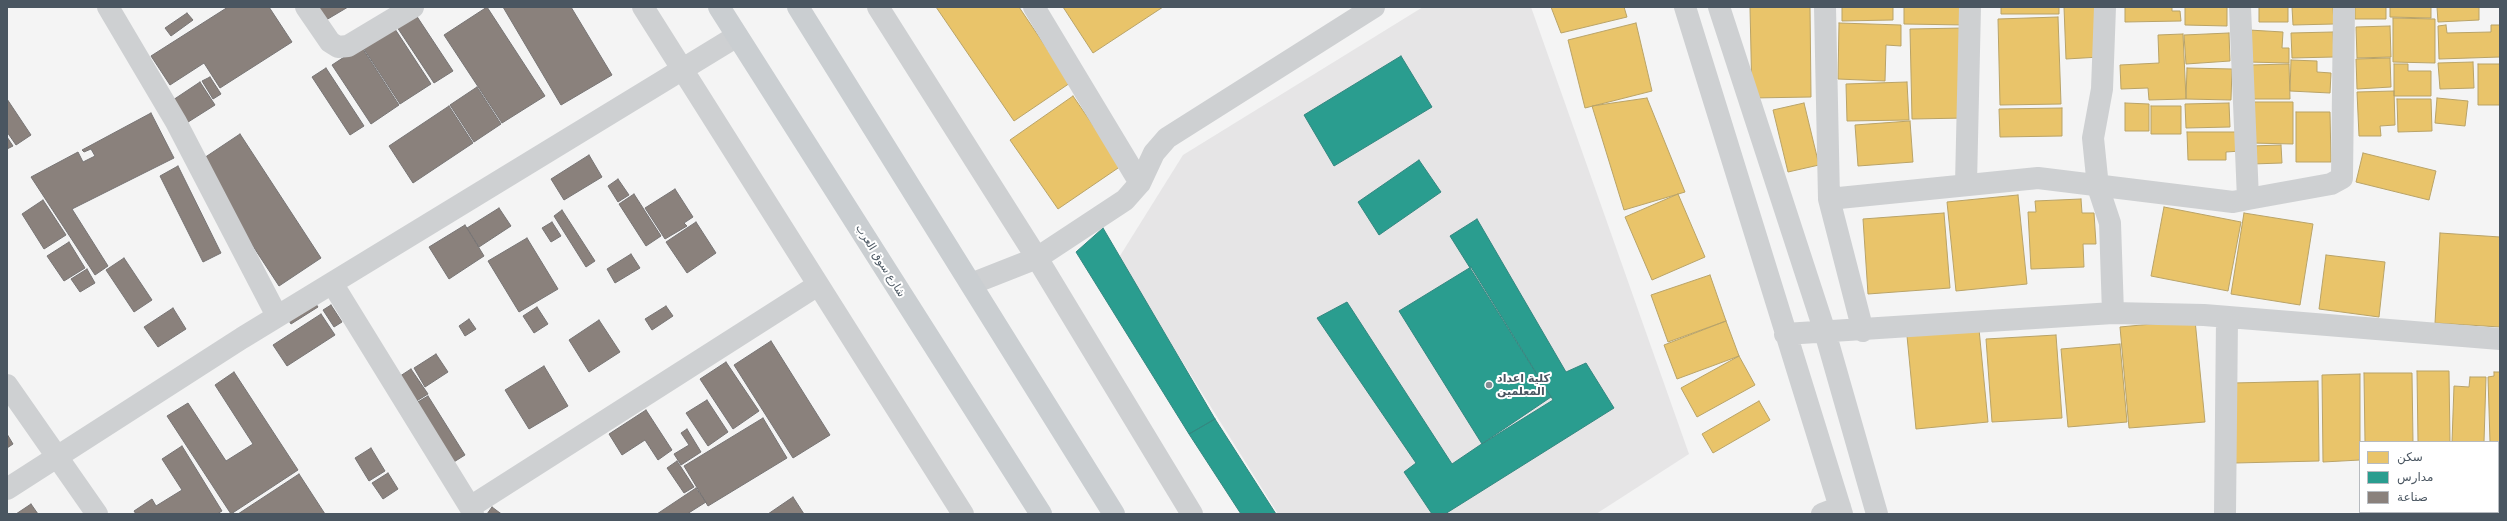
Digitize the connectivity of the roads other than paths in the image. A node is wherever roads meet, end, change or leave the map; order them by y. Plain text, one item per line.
1 (108, 7) edge
2 (306, 7) edge
3 (414, 7) edge
4 (644, 7) edge
5 (719, 7) edge
6 (798, 7) edge
7 (878, 7) edge
8 (1034, 7) edge
9 (1374, 7) edge
10 (1685, 7) edge
11 (1719, 7) edge
12 (1825, 7) edge
13 (1970, 7) edge
14 (2105, 7) edge
15 (2240, 7) edge
16 (2344, 7) edge
17 (737, 36) junction
18 (684, 70) junction
19 (1140, 183) junction
20 (1966, 184) junction
21 (2098, 187) junction
22 (1829, 199) junction
23 (2248, 199) junction
24 (1037, 258) junction
25 (332, 283) junction
26 (971, 284) junction
27 (818, 285) junction
28 (2113, 314) junction
29 (277, 316) junction
30 (2227, 319) junction
31 (1863, 331) junction
32 (1825, 332) junction
33 (1785, 334) junction
34 (2500, 339) edge
35 (7, 385) edge
36 (59, 457) junction
37 (7, 489) edge
38 (471, 511) edge
39 (1835, 512) edge
40 (97, 514) edge
41 (963, 514) edge
42 (1041, 514) edge
43 (1114, 514) edge
44 (1192, 514) edge
45 (1877, 514) edge
46 (2225, 514) edge

1 - 29 street
2 - 3 street
4 - 18 street
5 - 17 main road, شارع سوق العرب
6 - 26 main road
7 - 24 street
8 - 19 street
9 - 19 street
10 - 33 street
11 - 32 street
12 - 22 street
13 - 20 street
14 - 21 street
15 - 23 street
16 - 23 street
17 - 18 street
17 - 42 main road, شارع سوق العرب
18 - 25 street
18 - 27 street
19 - 24 street
20 - 21 street
20 - 22 street
21 - 23 street
21 - 28 street
22 - 31 street
24 - 26 street
24 - 44 street
25 - 29 street
25 - 38 street
26 - 43 main road
27 - 38 street
27 - 41 street
28 - 30 street
28 - 31 street
29 - 36 street
30 - 34 street
30 - 46 street
31 - 32 street
32 - 33 street
32 - 45 street
33 - 39 street
35 - 36 street
36 - 37 street
36 - 40 street

